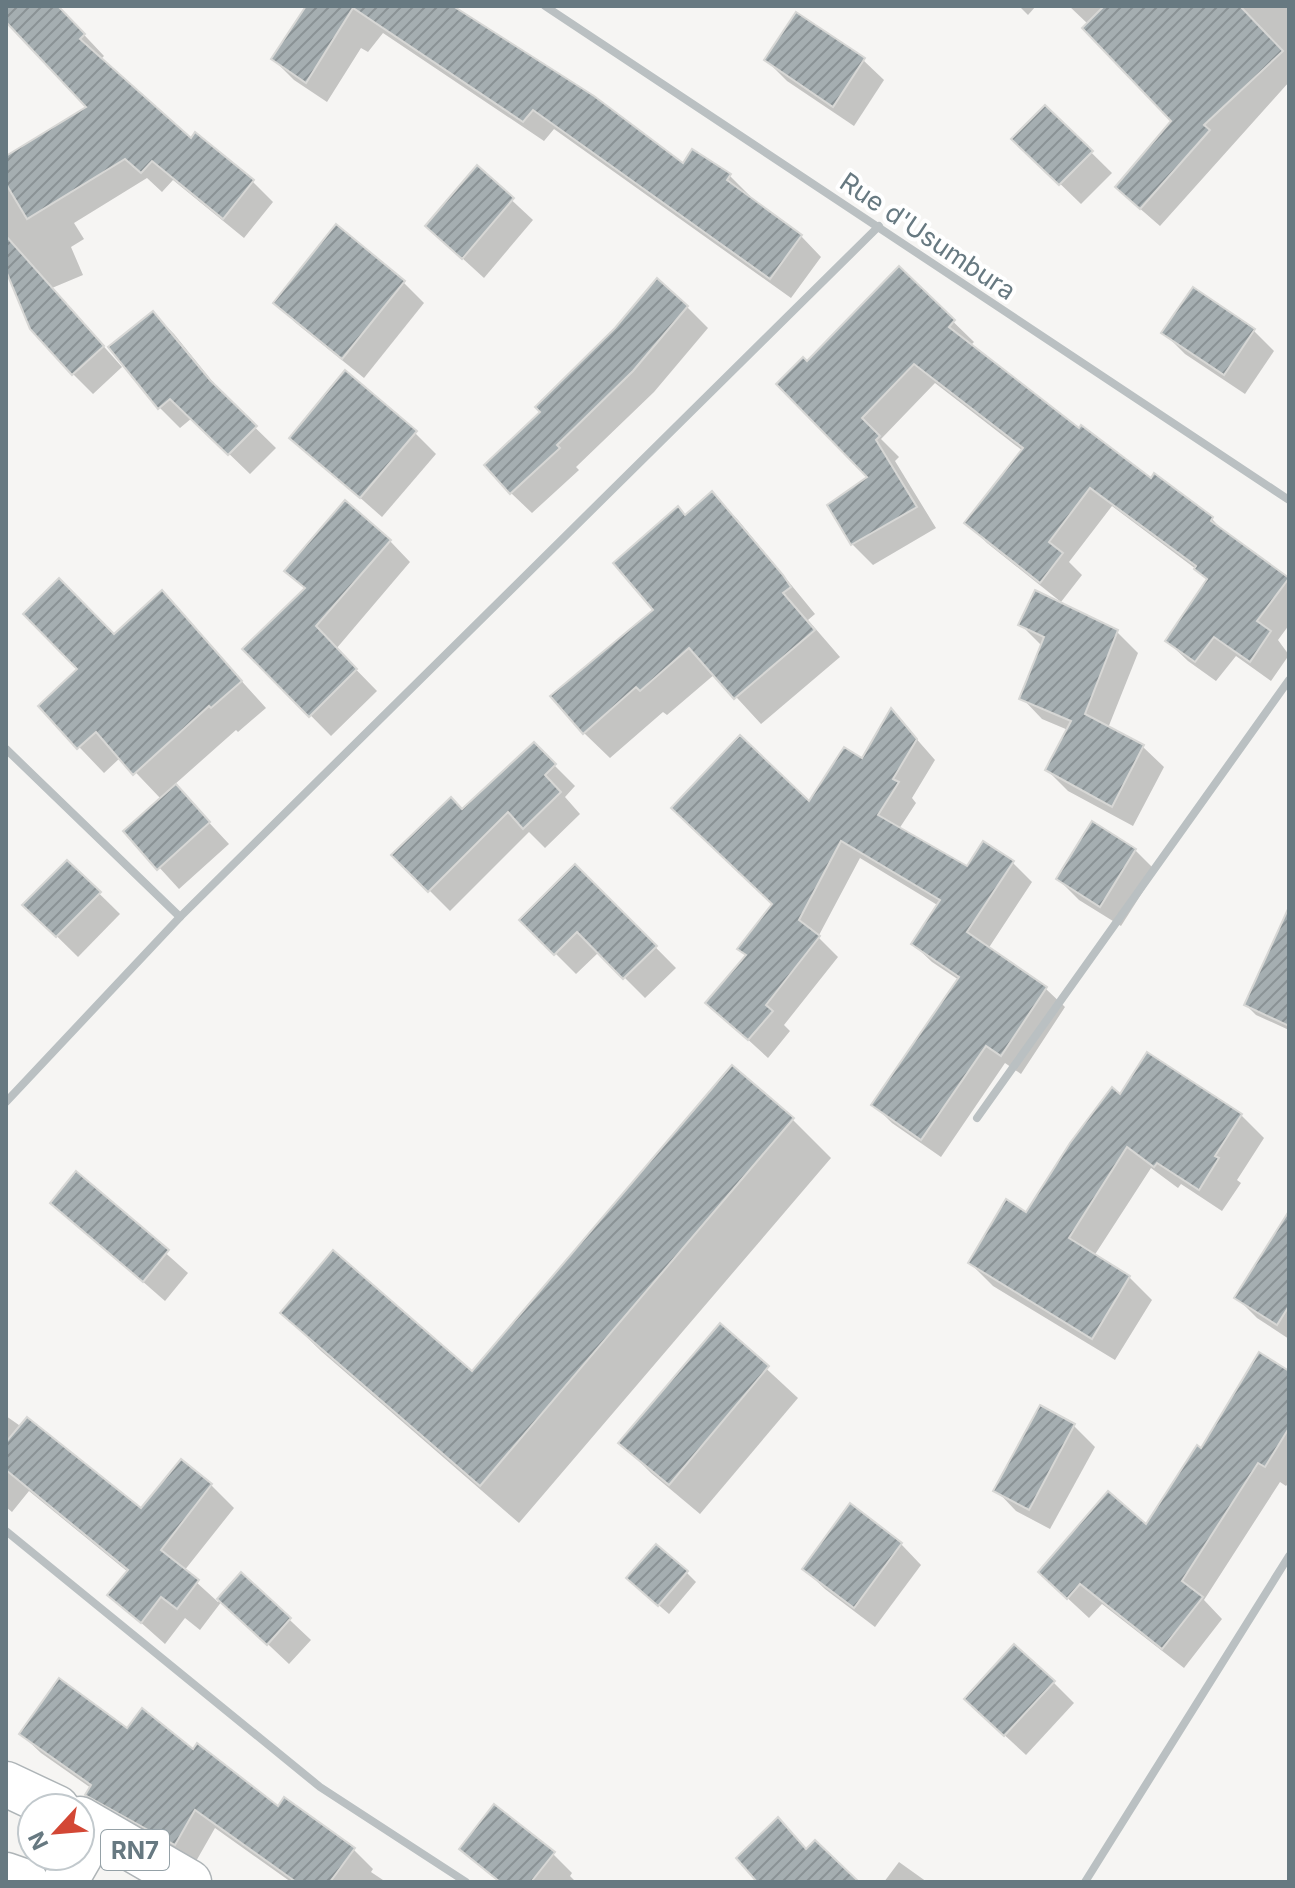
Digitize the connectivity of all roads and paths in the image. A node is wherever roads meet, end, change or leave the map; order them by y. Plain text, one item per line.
1 (545, 6) edge
2 (879, 226) junction
3 (1289, 500) edge
4 (1289, 680) edge
5 (6, 749) edge
6 (180, 917) junction
7 (6, 1102) edge
8 (977, 1118) dead end
9 (6, 1531) edge
10 (1289, 1556) edge
11 (96, 1844) edge
12 (6, 1875) edge
13 (26, 1882) edge
14 (189, 1882) edge
15 (466, 1882) edge
16 (1085, 1882) edge

1 - 2 street, Rue d'Usumbura
2 - 3 street, Rue d'Usumbura
2 - 6 street
4 - 8 street
5 - 6 street
6 - 7 street
9 - 15 street
10 - 16 street
11 - 14 main road, RN7
12 - 13 main road

